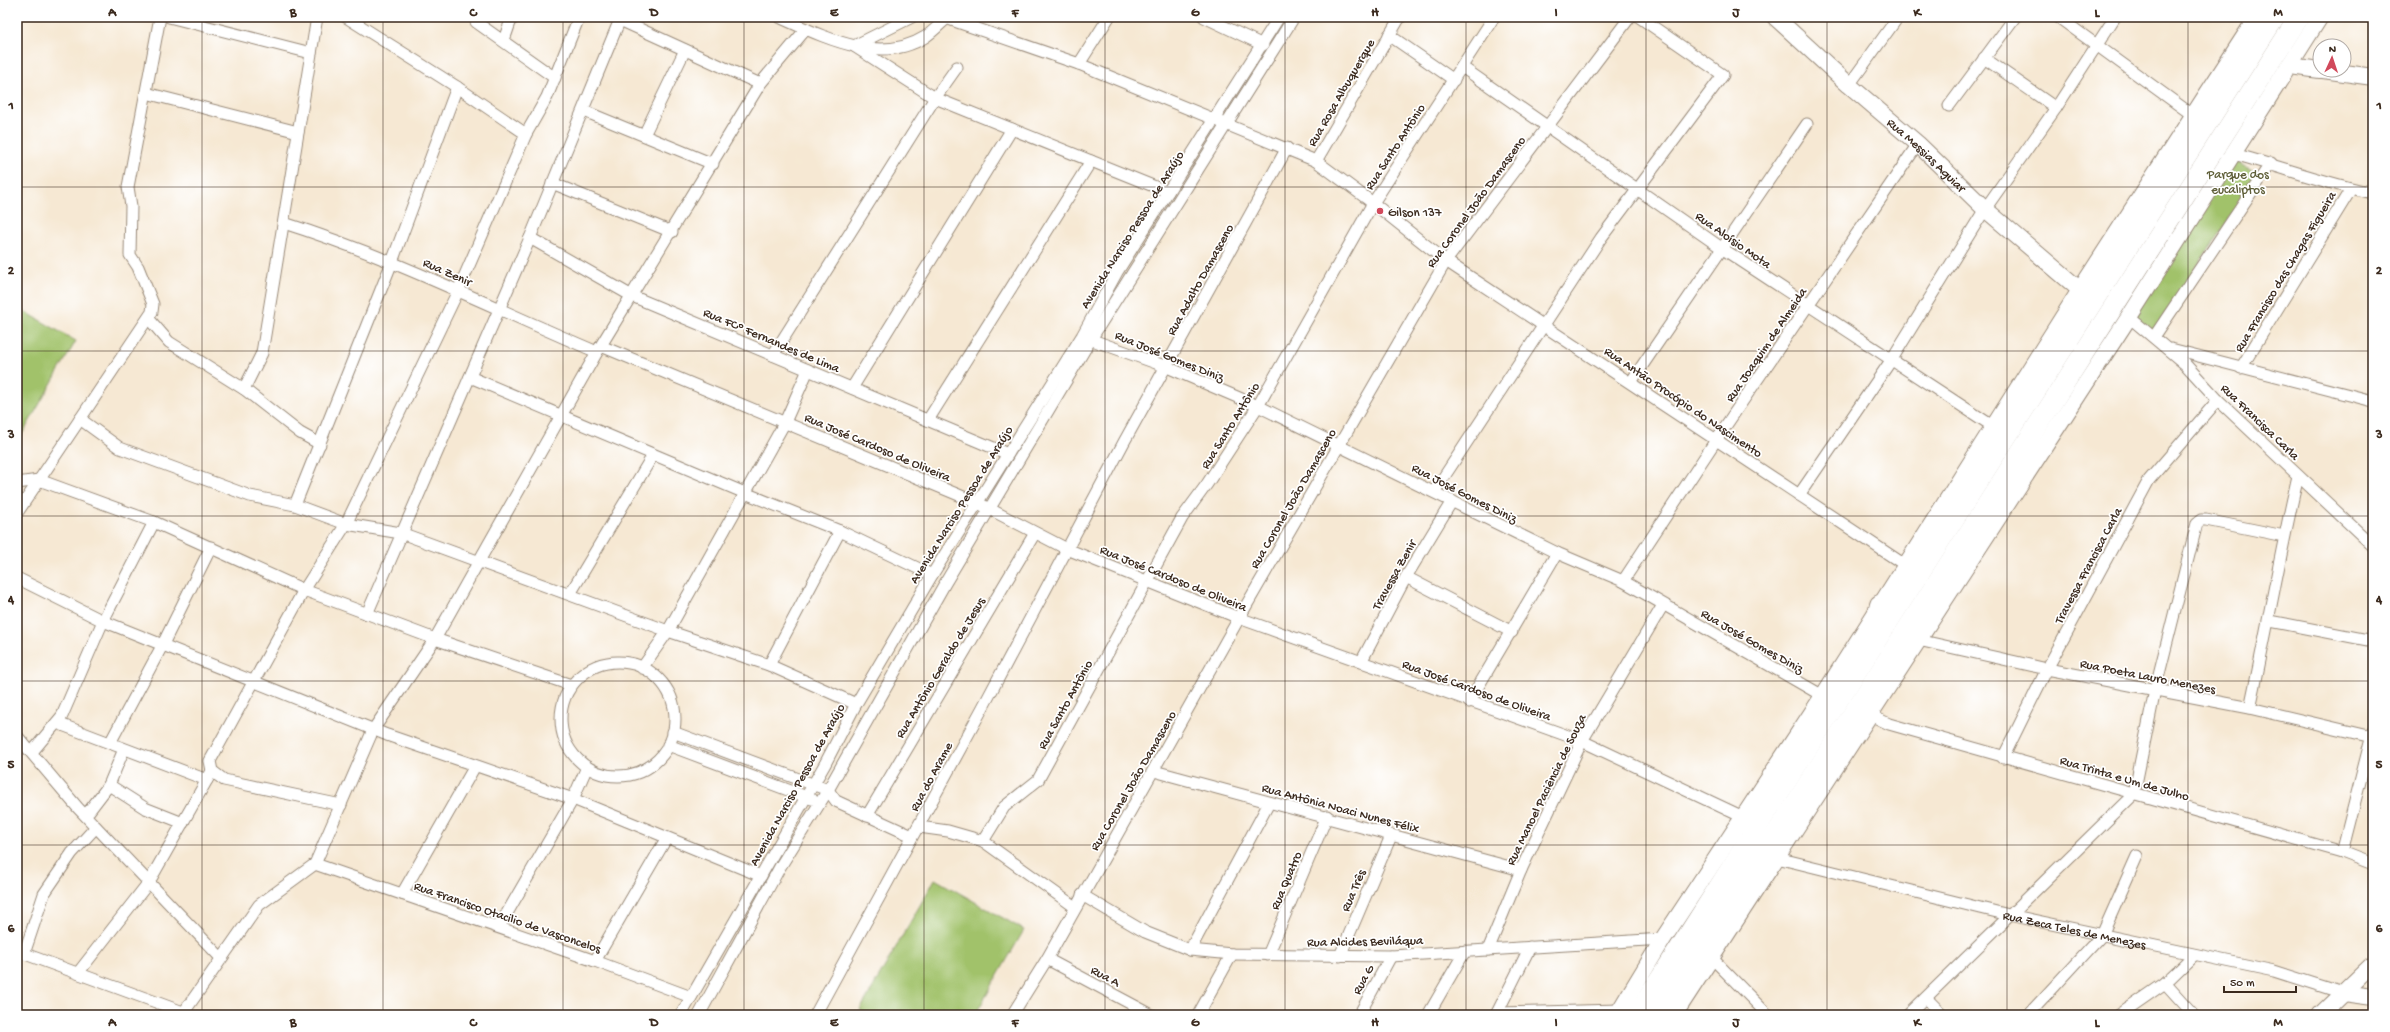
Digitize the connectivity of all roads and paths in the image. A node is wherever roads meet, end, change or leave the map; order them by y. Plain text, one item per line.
1 (160, 17) edge
2 (168, 17) edge
3 (317, 17) edge
4 (346, 17) edge
5 (512, 17) edge
6 (579, 17) edge
7 (779, 17) edge
8 (912, 17) edge
9 (1109, 17) edge
10 (1204, 17) edge
11 (1279, 17) edge
12 (1294, 17) edge
13 (1400, 17) edge
14 (1494, 17) edge
15 (1630, 17) edge
16 (1639, 17) edge
17 (1775, 17) edge
18 (1898, 17) edge
19 (2015, 17) edge
20 (2058, 17) edge
21 (2115, 17) edge
22 (2257, 17) edge
23 (2275, 17) edge
24 (2299, 17) edge
25 (2320, 17) edge
26 (946, 18) edge
27 (621, 19) edge
28 (476, 22) dead end
29 (806, 29) junction
30 (1389, 36) junction
31 (504, 40) junction
32 (1263, 45) junction
33 (2097, 45) junction
34 (854, 46) junction
35 (685, 50) junction
36 (311, 53) junction
37 (1984, 58) junction
38 (1079, 64) junction
39 (2290, 66) junction
40 (957, 67) dead end
41 (1462, 67) junction
42 (2312, 69) edge
43 (2352, 73) edge
44 (2373, 76) edge
45 (555, 78) junction
46 (1454, 80) junction
47 (760, 84) junction
48 (1849, 85) junction
49 (457, 87) junction
50 (146, 93) junction
51 (935, 98) junction
52 (1948, 106) dead end
53 (2056, 108) junction
54 (584, 111) junction
55 (2194, 116) junction
56 (1220, 122) junction
57 (1807, 124) dead end
58 (1546, 128) junction
59 (1012, 129) junction
60 (298, 132) junction
61 (526, 134) junction
62 (644, 135) junction
63 (1918, 144) junction
64 (1287, 148) junction
65 (2234, 154) junction
66 (1091, 161) junction
67 (1316, 161) junction
68 (2271, 163) junction
69 (713, 164) junction
70 (552, 183) junction
71 (1638, 189) junction
72 (2351, 189) junction
73 (1168, 192) junction
74 (2373, 193) edge
75 (1373, 203) junction
76 (1985, 209) junction
77 (284, 223) junction
78 (672, 232) junction
79 (530, 238) junction
80 (1723, 249) junction
81 (1446, 261) junction
82 (392, 262) junction
83 (2080, 290) junction
84 (458, 291) junction
85 (632, 296) junction
86 (1808, 306) junction
87 (498, 310) junction
88 (2129, 317) junction
89 (149, 319) junction
90 (1544, 326) junction
91 (2154, 337) junction
92 (1087, 338) junction
93 (599, 349) junction
94 (773, 355) junction
95 (1892, 358) junction
96 (2188, 360) junction
97 (1167, 367) junction
98 (2241, 368) junction
99 (808, 370) junction
100 (470, 377) junction
101 (1631, 382) junction
102 (852, 388) junction
103 (244, 389) junction
104 (2218, 400) junction
105 (2373, 401) edge
106 (1258, 406) junction
107 (561, 416) junction
108 (80, 419) junction
109 (928, 420) junction
110 (785, 422) junction
111 (1994, 427) junction
112 (1716, 440) junction
113 (320, 444) junction
114 (1339, 446) junction
115 (1008, 454) junction
116 (653, 455) junction
117 (2298, 476) junction
118 (39, 480) junction
119 (17, 483) edge
120 (1434, 492) junction
121 (745, 493) junction
122 (1799, 495) junction
123 (1452, 501) junction
124 (978, 503) junction
125 (295, 505) junction
126 (990, 508) junction
127 (17, 513) edge
128 (154, 522) junction
129 (346, 524) junction
130 (840, 531) junction
131 (1035, 532) junction
132 (401, 533) junction
133 (2284, 536) junction
134 (2373, 546) edge
135 (211, 547) junction
136 (1067, 549) junction
137 (1556, 553) junction
138 (477, 561) junction
139 (1905, 565) junction
140 (1945, 571) junction
141 (932, 575) junction
142 (1406, 577) junction
143 (17, 578) edge
144 (1148, 581) junction
145 (1623, 581) junction
146 (304, 590) junction
147 (570, 594) junction
148 (1663, 605) junction
149 (1880, 605) junction
150 (367, 614) junction
151 (1239, 618) junction
152 (103, 620) junction
153 (2270, 621) junction
154 (668, 631) junction
155 (1512, 632) junction
156 (1923, 632) junction
157 (435, 639) junction
158 (2373, 641) edge
159 (163, 644) junction
160 (1361, 662) junction
161 (1864, 664) junction
162 (769, 665) junction
163 (642, 668) junction
164 (2047, 669) junction
165 (255, 681) junction
166 (571, 685) junction
167 (2155, 690) junction
168 (1823, 696) junction
169 (1469, 702) junction
170 (856, 704) junction
171 (2250, 708) junction
172 (1870, 714) junction
173 (57, 723) junction
174 (373, 730) junction
175 (673, 732) junction
176 (2372, 734) edge
177 (17, 736) edge
178 (1582, 741) junction
179 (110, 743) junction
180 (668, 745) junction
181 (124, 749) junction
182 (32, 752) junction
183 (2003, 758) junction
184 (475, 766) junction
185 (587, 767) junction
186 (1154, 771) junction
187 (210, 776) junction
188 (813, 784) junction
189 (109, 785) junction
190 (828, 790) junction
191 (2134, 794) junction
192 (806, 796) junction
193 (572, 799) junction
194 (836, 801) junction
195 (820, 802) junction
196 (1269, 802) junction
197 (341, 805) junction
198 (86, 816) junction
199 (867, 816) junction
200 (1327, 816) junction
201 (1743, 817) junction
202 (183, 823) junction
203 (96, 827) junction
204 (916, 832) junction
205 (1391, 836) junction
206 (666, 839) junction
207 (983, 841) junction
208 (2342, 852) junction
209 (2137, 856) dead end
210 (1777, 858) junction
211 (315, 864) junction
212 (2373, 864) edge
213 (1521, 870) junction
214 (761, 876) junction
215 (149, 882) junction
216 (402, 894) junction
217 (1082, 895) junction
218 (1075, 907) junction
219 (2010, 915) junction
220 (499, 927) junction
221 (2102, 935) junction
222 (1662, 939) junction
223 (1530, 947) junction
224 (1190, 950) junction
225 (1488, 950) junction
226 (1465, 951) junction
227 (21, 952) edge
228 (1232, 954) junction
229 (2194, 955) junction
230 (1268, 956) junction
231 (1340, 956) junction
232 (1391, 956) junction
233 (1711, 957) junction
234 (221, 958) junction
235 (1047, 959) junction
236 (596, 961) junction
237 (2373, 964) edge
238 (78, 972) junction
239 (2165, 983) junction
240 (2343, 993) junction
241 (691, 997) junction
242 (1926, 998) junction
243 (2373, 998) edge
244 (1625, 1013) edge
245 (182, 1014) edge
246 (1496, 1014) edge
247 (681, 1015) edge
248 (699, 1015) edge
249 (815, 1015) edge
250 (1012, 1015) edge
251 (1152, 1015) edge
252 (1198, 1015) edge
253 (1359, 1015) edge
254 (1428, 1015) edge
255 (1655, 1015) edge
256 (1674, 1015) edge
257 (1768, 1015) edge
258 (1908, 1015) edge
259 (1943, 1015) edge
260 (2028, 1015) edge
261 (2119, 1015) edge
262 (2194, 1015) edge
263 (2320, 1015) edge

1 - 50 street
2 - 36 street
3 - 36 street
4 - 49 street
5 - 31 street
6 - 45 street
7 - 29 street
8 - 34 street
9 - 38 street
10 - 32 street
11 - 32 street, Avenida Narciso Pessoa de Araújo
12 - 56 street, Avenida Narciso Pessoa de Araújo
13 - 30 street, Rua Rosa Albuquerque
14 - 41 street, Rua Santo Antônio
15 - 58 street, Rua Coronel João Damasceno
16 - 71 street
17 - 48 main road, Rua Messias Aguiar
18 - 48 street
19 - 37 street
20 - 33 street
21 - 33 street
22 - 55 main road
23 - 161 highway
24 - 140 highway
25 - 39 main road
26 - 34 street
26 - 38 street, Rua Antão Procópio do Nascimento
27 - 35 street
27 - 54 street
28 - 31 street
29 - 34 street
29 - 47 street
30 - 46 street
30 - 67 street, Rua Rosa Albuquerque
31 - 45 street
32 - 56 street, Avenida Narciso Pessoa de Araújo
33 - 53 street
33 - 55 street
34 - 51 street
35 - 47 street
35 - 62 street
36 - 60 street
37 - 52 street
37 - 53 street
38 - 56 street, Rua Antão Procópio do Nascimento
39 - 42 main road
39 - 65 main road
40 - 51 street
41 - 46 street, Rua Santo Antônio
41 - 58 street, Rua Aloísio Mota
43 - 44 main road
45 - 61 street
46 - 75 street, Rua Santo Antônio
47 - 69 street
48 - 63 main road, Rua Messias Aguiar
49 - 61 street
49 - 82 street
50 - 60 street
50 - 89 street
51 - 59 street
51 - 94 street
53 - 76 street
54 - 62 street
54 - 70 street
55 - 83 main road
56 - 64 street, Rua Antão Procópio do Nascimento
56 - 73 street, Avenida Narciso Pessoa de Araújo
56 - 92 street, Avenida Narciso Pessoa de Araújo
57 - 80 street
58 - 71 street, Rua Aloísio Mota
58 - 81 street, Rua Coronel João Damasceno
59 - 66 street
59 - 102 street
60 - 77 street
61 - 84 street
62 - 69 street
63 - 76 main road, Rua Messias Aguiar
63 - 86 street, Rua Joaquim de Almeida
64 - 67 street, Rua Antão Procópio do Nascimento
64 - 97 street, Rua Adalto Damasceno
65 - 68 street
65 - 88 main road
66 - 73 street
66 - 109 street
67 - 75 street, Rua Antão Procópio do Nascimento
68 - 72 street
68 - 91 street
69 - 78 street
70 - 78 street
70 - 79 street
71 - 80 street, Rua Aloísio Mota
71 - 90 street
72 - 74 street
72 - 98 street, Rua Francisco das Chagas Figueira
73 - 92 street, Avenida Narciso Pessoa de Araújo
75 - 81 street, Rua Antão Procópio do Nascimento
75 - 106 street, Rua Santo Antônio
76 - 83 main road, Rua Messias Aguiar
76 - 95 street
77 - 82 street, Rua Zenir
77 - 103 street
78 - 85 street
79 - 85 street, Rua FCº Fernandes de Lima
79 - 87 street
80 - 86 street, Rua Aloísio Mota
80 - 101 street
81 - 90 street, Rua Antão Procópio do Nascimento
81 - 114 street, Rua Coronel João Damasceno
82 - 84 street, Rua Zenir
82 - 113 street
83 - 111 main road
84 - 87 street, Rua Zenir
84 - 129 street
85 - 93 street
85 - 94 street, Rua FCº Fernandes de Lima
86 - 95 street, Rua Aloísio Mota
86 - 112 street, Rua Joaquim de Almeida
87 - 93 street, Rua Zenir
87 - 100 street
88 - 91 street, Rua Francisca Carla
88 - 156 main road
89 - 103 street
89 - 108 street
90 - 101 street, Rua Antão Procópio do Nascimento
90 - 120 street
91 - 96 street, Rua Francisca Carla
92 - 97 street, Rua José Gomes Diniz
92 - 115 street, Avenida Narciso Pessoa de Araújo
92 - 126 street, Avenida Narciso Pessoa de Araújo
93 - 107 street
93 - 110 street, Rua José Cardoso de Oliveira
94 - 99 street, Rua FCº Fernandes de Lima
95 - 111 street, Rua Aloísio Mota
95 - 122 street
96 - 98 street
96 - 104 street, Rua Francisca Carla
97 - 106 street, Rua José Gomes Diniz
97 - 136 street, Rua Adalto Damasceno
98 - 105 street
99 - 102 street, Rua FCº Fernandes de Lima
99 - 110 street
100 - 107 street
100 - 132 street
101 - 112 street, Rua Antão Procópio do Nascimento
102 - 109 street, Rua FCº Fernandes de Lima
103 - 113 street
104 - 117 street, Rua Francisca Carla
104 - 164 street, Travessa Francisca Carla
106 - 114 street, Rua José Gomes Diniz
106 - 144 street, Rua Santo Antônio
107 - 116 street
107 - 138 street
108 - 118 street
108 - 125 street
109 - 115 street, Rua FCº Fernandes de Lima
110 - 121 street
110 - 124 street, Rua José Cardoso de Oliveira
111 - 139 main road
112 - 122 street, Rua Antão Procópio do Nascimento
112 - 145 street, Rua Joaquim de Almeida
113 - 125 street
114 - 120 street, Rua José Gomes Diniz
114 - 151 street, Rua Coronel João Damasceno
115 - 124 street, Avenida Narciso Pessoa de Araújo
116 - 121 street
116 - 147 street
117 - 133 street
117 - 134 street, Rua Francisca Carla
118 - 119 street
118 - 127 street
118 - 128 street
120 - 123 street, Rua José Gomes Diniz
121 - 130 street
121 - 154 street
122 - 139 street, Rua Antão Procópio do Nascimento
123 - 137 street, Rua José Gomes Diniz
123 - 142 street, Travessa Zenir
124 - 126 street, Rua José Cardoso de Oliveira
124 - 141 street, Avenida Narciso Pessoa de Araújo
125 - 129 street
126 - 131 street, Rua José Cardoso de Oliveira
126 - 190 street, Avenida Narciso Pessoa de Araújo
128 - 135 street
128 - 152 street
129 - 132 street
129 - 146 street
130 - 141 street
130 - 162 street
131 - 136 street, Rua José Cardoso de Oliveira
131 - 199 street, Rua Antônio Geraldo de Jesus
132 - 138 street
132 - 150 street
133 - 153 street
133 - 167 street
135 - 146 street
135 - 159 street
136 - 144 street, Rua José Cardoso de Oliveira
136 - 204 street, Rua do Arame
137 - 145 street, Rua José Gomes Diniz
137 - 155 street
138 - 147 street
138 - 157 street
139 - 149 main road
140 - 156 highway
140 - 255 highway
141 - 170 street, Avenida Narciso Pessoa de Araújo
142 - 155 street
142 - 160 street, Travessa Zenir
143 - 152 street
144 - 151 street, Rua José Cardoso de Oliveira
144 - 207 street, Rua Santo Antônio
145 - 148 street, Rua José Gomes Diniz
146 - 150 street
146 - 165 street
147 - 154 street
148 - 168 street, Rua José Gomes Diniz
148 - 178 street, Rua Manoel Paciência de Souza
149 - 161 highway
149 - 168 main road
150 - 157 street
151 - 160 street, Rua José Cardoso de Oliveira
151 - 186 street, Rua Coronel João Damasceno
152 - 159 street
152 - 173 street
153 - 158 street
153 - 171 street
154 - 162 street
154 - 163 street
155 - 169 street
156 - 164 street, Rua Poeta Lauro Menezes
156 - 172 main road
157 - 166 street
157 - 174 street
159 - 165 street
159 - 179 street
160 - 169 street, Rua José Cardoso de Oliveira
161 - 244 highway
162 - 170 street
163 - 166 street
163 - 175 street
164 - 167 street, Rua Poeta Lauro Menezes
164 - 183 street, Travessa Francisca Carla
165 - 174 street
165 - 187 street
166 - 185 street
167 - 171 street, Rua Poeta Lauro Menezes
167 - 191 street
168 - 201 main road
169 - 178 street, Rua José Cardoso de Oliveira
170 - 188 street, Avenida Narciso Pessoa de Araújo
171 - 176 street, Rua Poeta Lauro Menezes
172 - 183 street, Rua Trinta e Um de Julho
172 - 210 main road
173 - 179 street
173 - 182 street
174 - 184 street
174 - 197 street
175 - 180 street
175 - 188 street
176 - 208 street
177 - 182 street
178 - 201 street, Rua José Cardoso de Oliveira
178 - 213 street, Rua Manoel Paciência de Souza
179 - 181 street
180 - 185 street
180 - 192 street
181 - 187 street
181 - 189 street
182 - 198 street
183 - 191 street, Rua Trinta e Um de Julho
184 - 193 street
184 - 216 street
185 - 193 street
186 - 196 street, Rua Antônia Noaci Nunes Félix
186 - 217 street, Rua Coronel João Damasceno
187 - 197 street
187 - 202 street
188 - 190 street
188 - 192 street, Avenida Narciso Pessoa de Araújo
189 - 198 street
189 - 202 street
190 - 194 street
190 - 195 street, Avenida Narciso Pessoa de Araújo
191 - 208 street, Rua Trinta e Um de Julho
191 - 219 street
192 - 195 street
192 - 214 street, Avenida Narciso Pessoa de Araújo
193 - 206 street
193 - 220 street
194 - 195 street
194 - 199 street
195 - 248 street, Avenida Narciso Pessoa de Araújo
196 - 200 street, Rua Antônia Noaci Nunes Félix
196 - 224 street
197 - 211 street
198 - 203 street
199 - 204 street
200 - 205 street, Rua Antônia Noaci Nunes Félix
200 - 230 street, Rua Quatro
201 - 222 main road
202 - 215 street
203 - 215 street
203 - 227 street
204 - 207 street
204 - 249 street, Rua do Arame
205 - 213 street, Rua Antônia Noaci Nunes Félix
205 - 231 street, Rua Três
206 - 214 street
206 - 236 street
207 - 218 street
208 - 212 street, Rua Trinta e Um de Julho
209 - 221 street
210 - 219 street, Rua Zeca Teles de Menezes
210 - 233 main road
211 - 216 street, Rua Francisco Otacilio de Vasconcelos
211 - 234 street
213 - 225 street, Rua Manoel Paciência de Souza
214 - 241 street, Avenida Narciso Pessoa de Araújo
215 - 234 street
215 - 238 street
216 - 220 street, Rua Francisco Otacilio de Vasconcelos
217 - 218 street, Rua Coronel João Damasceno
217 - 224 street, Rua Alcides Beviláqua
218 - 235 street, Rua Coronel João Damasceno
219 - 221 street, Rua Zeca Teles de Menezes
219 - 242 street
220 - 236 street, Rua Francisco Otacilio de Vasconcelos
221 - 229 street, Rua Zeca Teles de Menezes
221 - 260 street
222 - 223 street, Rua Alcides Beviláqua
222 - 244 main road
223 - 225 street, Rua Alcides Beviláqua
223 - 246 street
224 - 228 street, Rua Alcides Beviláqua
225 - 226 street, Rua Alcides Beviláqua
226 - 232 street, Rua Alcides Beviláqua
226 - 254 street
227 - 238 street
228 - 230 street, Rua Alcides Beviláqua
228 - 252 street
229 - 239 street
229 - 240 street, Rua Zeca Teles de Menezes
230 - 231 street, Rua Alcides Beviláqua
231 - 232 street, Rua Alcides Beviláqua
232 - 253 street, Rua G
233 - 256 main road
233 - 257 street
234 - 245 street
235 - 250 street, Rua Coronel João Damasceno
235 - 251 street, Rua A
236 - 241 street, Rua Francisco Otacilio de Vasconcelos
237 - 240 main road
238 - 245 street
239 - 261 street
239 - 262 street
240 - 243 main road, Rua Zeca Teles de Menezes
240 - 263 main road
241 - 247 street, Avenida Narciso Pessoa de Araújo
242 - 258 street
242 - 259 street
244 - 246 street

